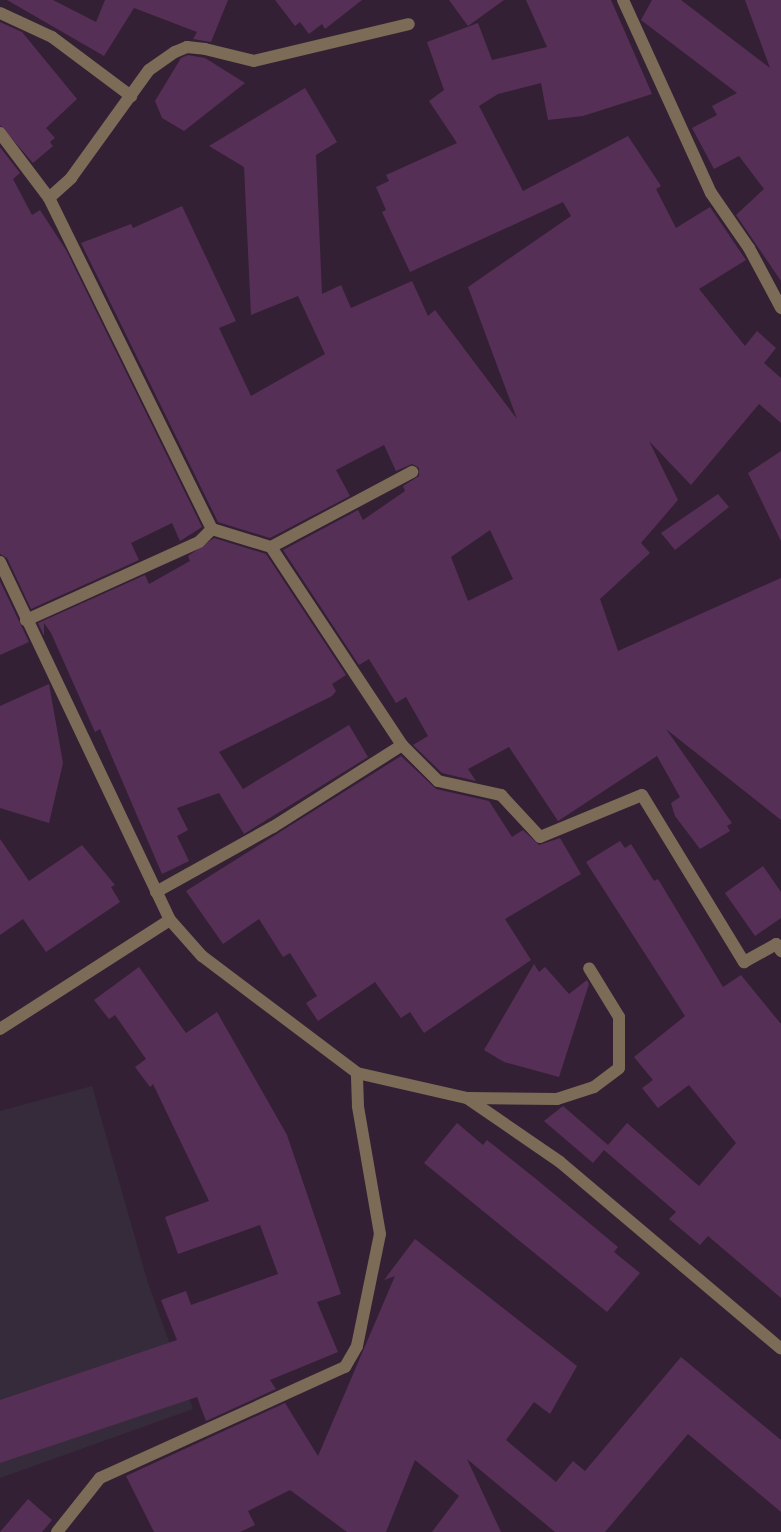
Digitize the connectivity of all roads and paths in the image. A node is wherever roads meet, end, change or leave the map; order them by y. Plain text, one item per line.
1 (623, 0) edge
2 (0, 13) edge
3 (409, 24) dead end
4 (131, 96) junction
5 (0, 133) edge
6 (49, 198) junction
7 (781, 308) edge
8 (412, 472) dead end
9 (212, 529) junction
10 (271, 547) junction
11 (0, 562) edge
12 (26, 620) junction
13 (402, 745) junction
14 (156, 892) junction
15 (170, 920) junction
16 (781, 951) edge
17 (589, 968) dead end
18 (0, 1029) edge
19 (357, 1073) junction
20 (467, 1098) junction
21 (781, 1349) edge
22 (57, 1532) edge

1 - 7 street
2 - 4 street
3 - 4 street
4 - 6 street
5 - 6 street
6 - 9 street
8 - 10 street
9 - 10 street
9 - 12 street
10 - 13 street
11 - 12 street
12 - 14 street
13 - 14 street
13 - 16 street
14 - 15 street
15 - 18 street
15 - 19 street
17 - 20 street
19 - 20 street
19 - 22 street
20 - 21 street

